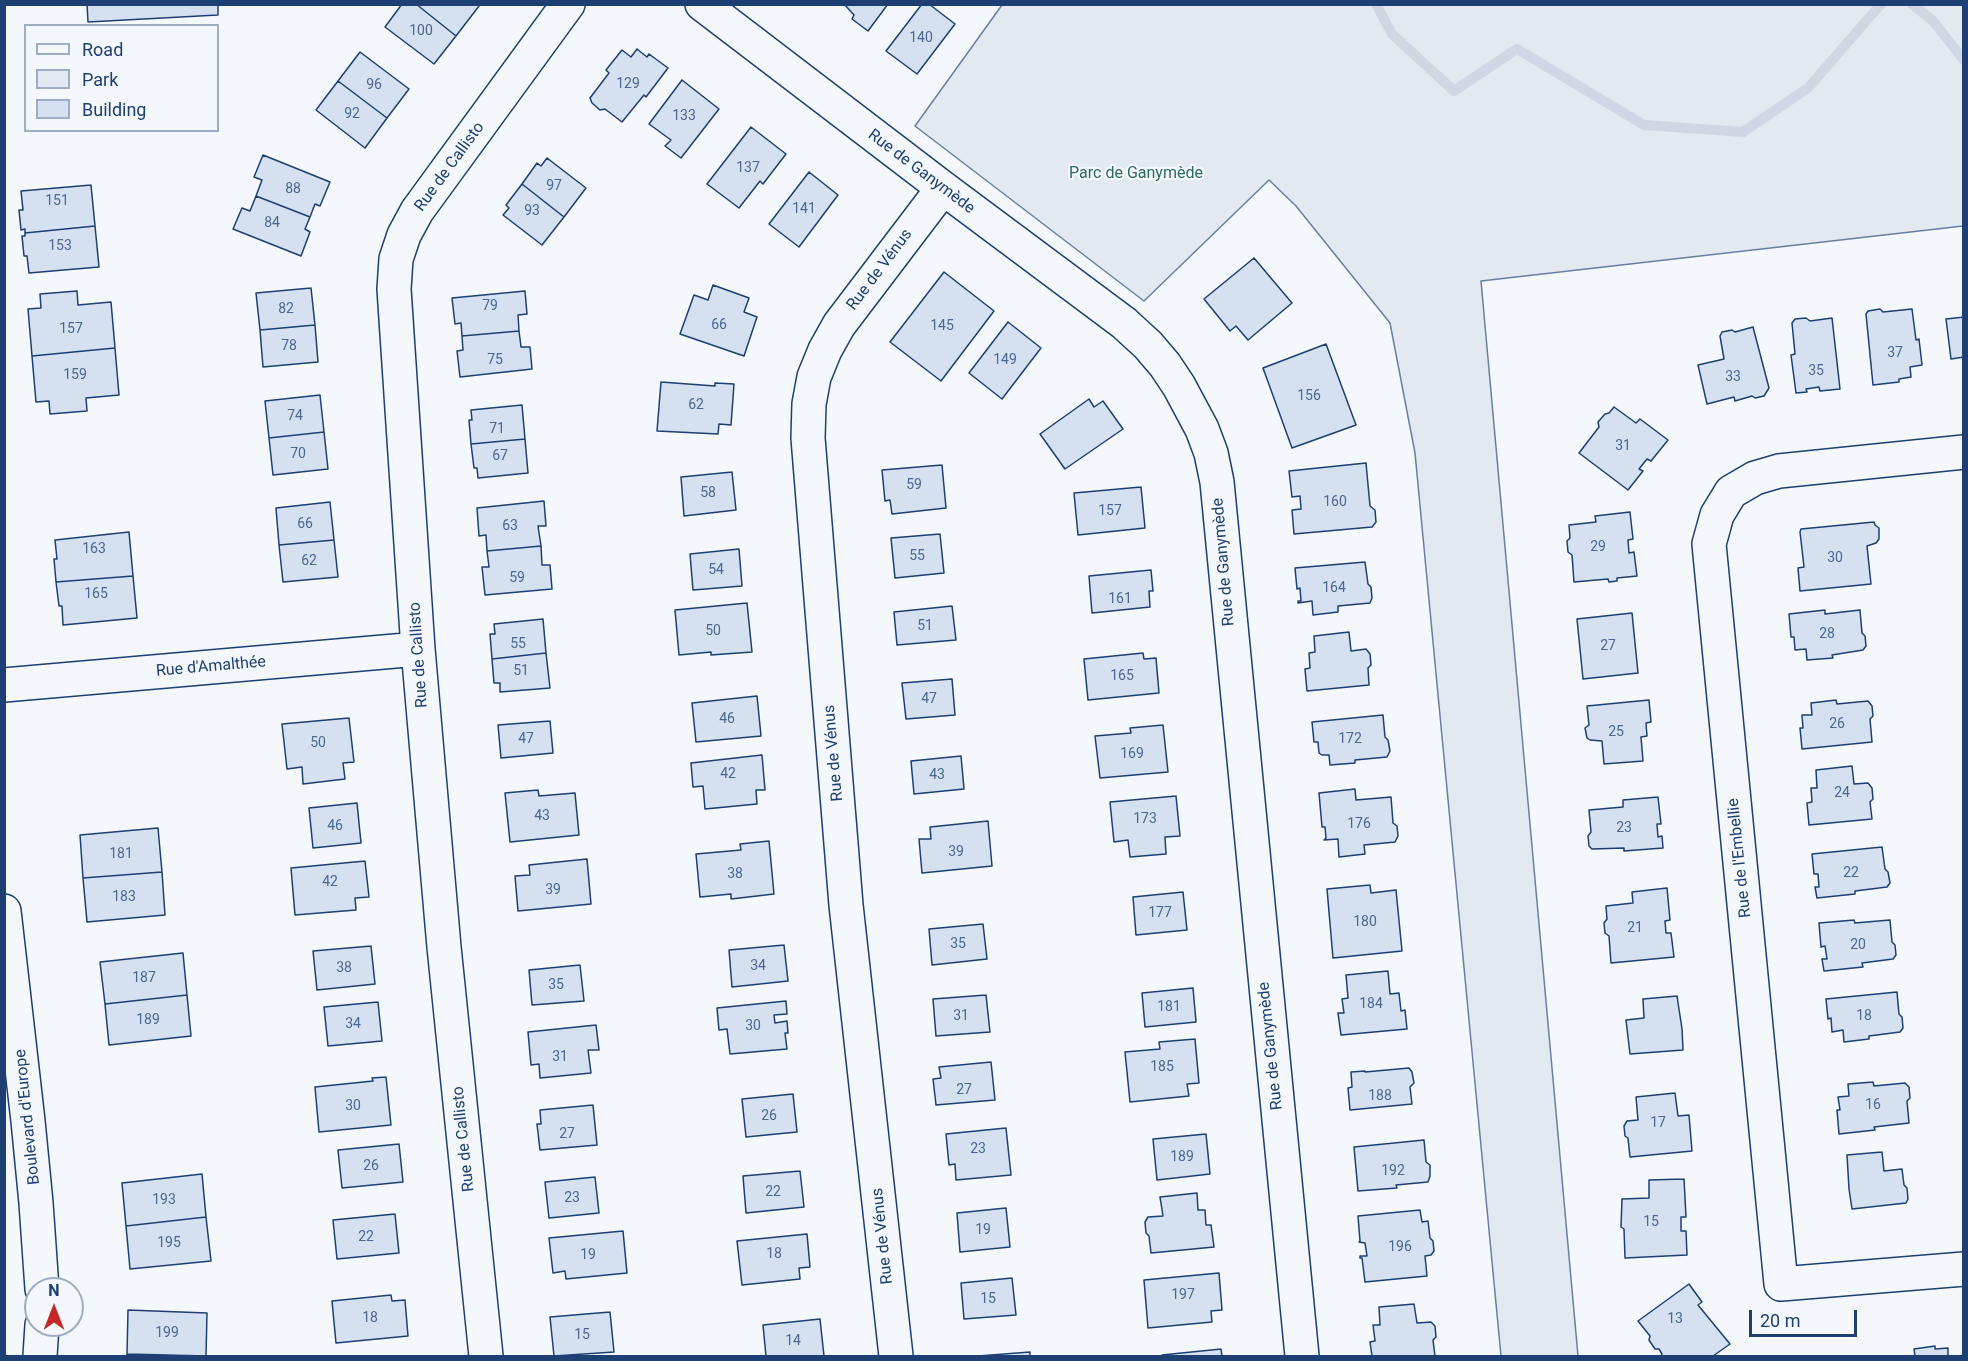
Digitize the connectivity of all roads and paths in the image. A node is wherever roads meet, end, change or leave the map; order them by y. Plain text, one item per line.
1 (568, 4) edge
2 (702, 4) edge
3 (943, 188) junction
4 (1964, 452) edge
5 (418, 649) junction
6 (4, 686) edge
7 (4, 910) edge
8 (1964, 1269) edge
9 (41, 1277) edge
10 (41, 1337) edge
11 (40, 1356) edge
12 (486, 1356) edge
13 (896, 1356) edge
14 (1302, 1356) edge

1 - 5 street, Rue de Callisto
2 - 3 street, Rue de Ganymède
3 - 13 street, Rue de Vénus
3 - 14 street, Rue de Ganymède
4 - 8 street, Rue de l'Embellie
5 - 6 street, Rue d'Amalthée
5 - 12 street, Rue de Callisto
7 - 9 street, Boulevard d'Europe
10 - 11 street

